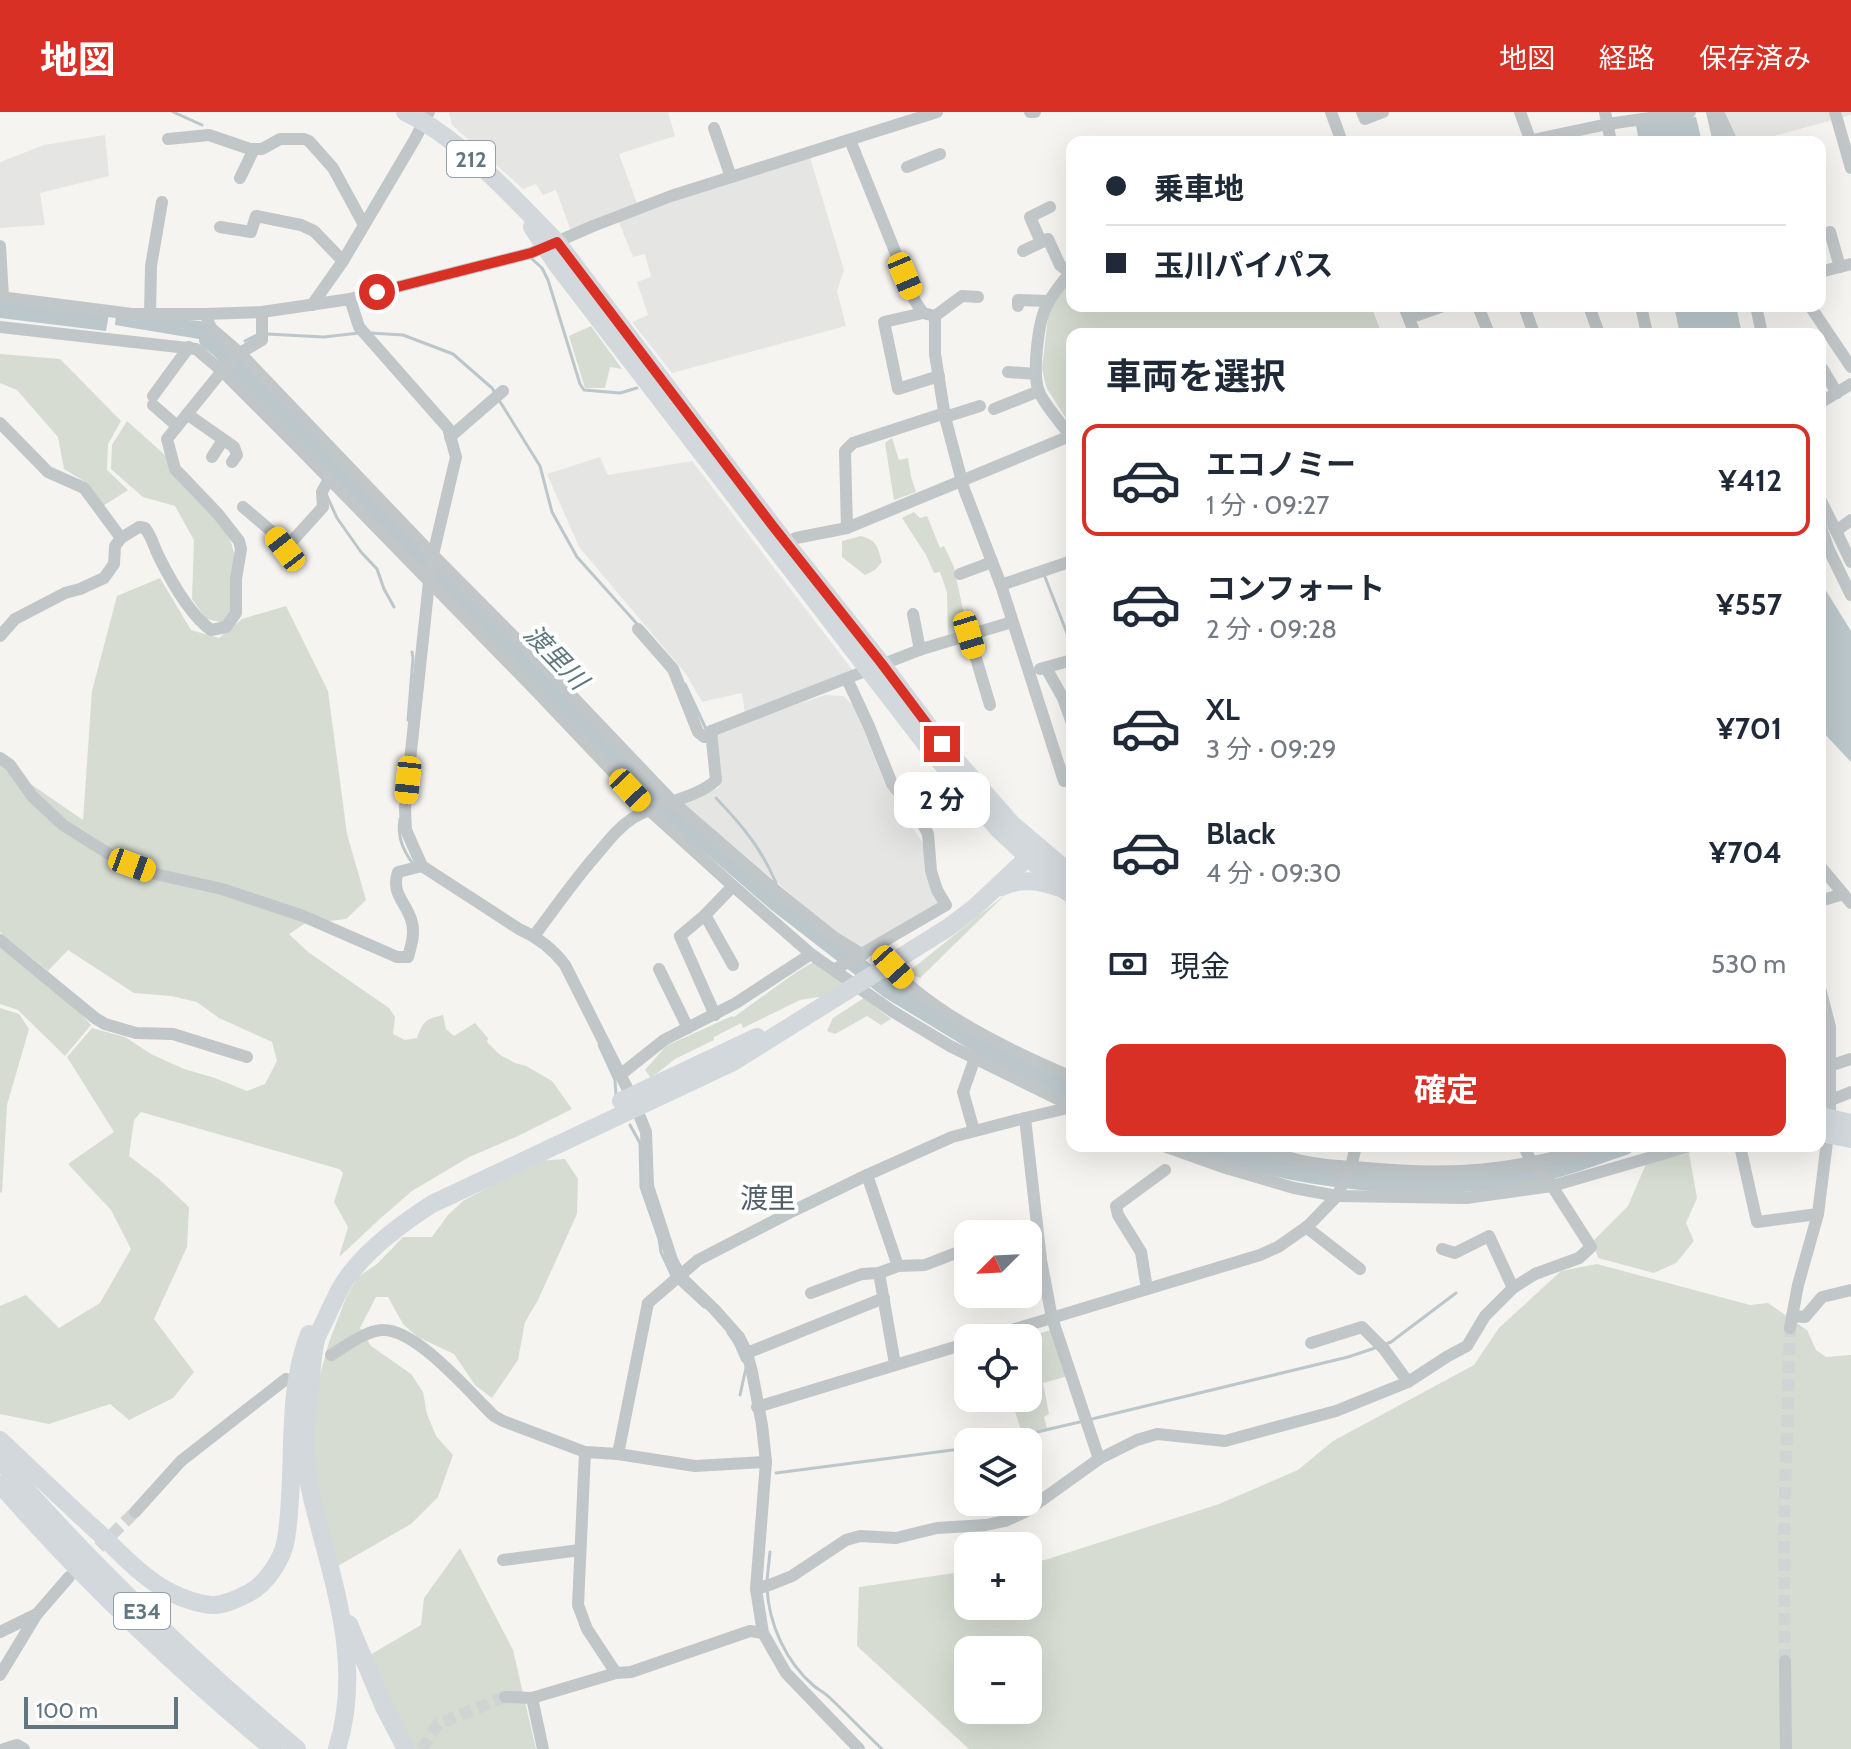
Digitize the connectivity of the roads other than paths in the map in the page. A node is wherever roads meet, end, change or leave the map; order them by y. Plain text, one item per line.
1 (405, 112) edge
2 (937, 112) edge
3 (1331, 112) edge
4 (1362, 112) edge
5 (1383, 112) edge
6 (1520, 112) edge
7 (1690, 112) edge
8 (1712, 112) edge
9 (1718, 112) edge
10 (1835, 112) edge
11 (426, 116) edge
12 (1606, 118) edge
13 (714, 128) dead end
14 (1340, 136) edge
15 (1527, 136) edge
16 (1545, 136) edge
17 (1718, 136) edge
18 (1729, 136) edge
19 (168, 139) dead end
20 (850, 140) junction
21 (254, 149) junction
22 (940, 154) dead end
23 (907, 167) dead end
24 (1851, 168) edge
25 (731, 177) junction
26 (240, 178) dead end
27 (162, 202) dead end
28 (1050, 207) dead end
29 (364, 225) junction
30 (220, 227) dead end
31 (1830, 232) dead end
32 (1041, 242) junction
33 (550, 245) junction
34 (0, 246) edge
35 (1023, 251) dead end
36 (343, 261) junction
37 (1846, 265) edge
38 (1066, 269) edge
39 (1826, 270) edge
40 (1066, 277) edge
41 (1, 297) edge
42 (978, 297) dead end
43 (350, 299) junction
44 (1049, 301) junction
45 (312, 305) junction
46 (1018, 306) dead end
47 (262, 312) junction
48 (150, 314) junction
49 (205, 314) junction
50 (929, 314) junction
51 (0, 327) edge
52 (1826, 330) edge
53 (189, 347) junction
54 (240, 353) junction
55 (1851, 367) edge
56 (222, 371) junction
57 (1008, 372) dead end
58 (1036, 374) junction
59 (1826, 375) edge
60 (939, 376) junction
61 (1851, 384) edge
62 (503, 391) dead end
63 (1039, 391) junction
64 (1837, 393) junction
65 (1826, 399) edge
66 (980, 406) dead end
67 (994, 409) dead end
68 (187, 414) junction
69 (945, 415) junction
70 (0, 423) edge
71 (177, 426) junction
72 (1066, 430) edge
73 (318, 435) junction
74 (450, 437) junction
75 (1066, 439) edge
76 (223, 440) junction
77 (301, 450) junction
78 (212, 457) dead end
79 (232, 462) dead end
80 (329, 479) junction
81 (962, 481) junction
82 (243, 507) dead end
83 (1826, 511) edge
84 (1851, 520) edge
85 (847, 528) junction
86 (1836, 531) junction
87 (121, 538) junction
88 (1826, 542) edge
89 (781, 547) junction
90 (433, 555) junction
91 (992, 562) junction
92 (1851, 562) edge
93 (1066, 563) edge
94 (960, 574) dead end
95 (429, 582) junction
96 (1001, 585) junction
97 (1851, 595) edge
98 (913, 614) dead end
99 (1012, 622) junction
100 (638, 629) dead end
101 (969, 635) junction
102 (0, 636) edge
103 (920, 650) junction
104 (1066, 662) edge
105 (875, 667) junction
106 (1046, 668) junction
107 (1030, 672) junction
108 (554, 677) junction
109 (847, 679) junction
110 (538, 693) junction
111 (990, 705) dead end
112 (1066, 706) edge
113 (711, 735) junction
114 (0, 758) edge
115 (1066, 780) edge
116 (672, 801) junction
117 (648, 809) junction
118 (999, 831) junction
119 (1033, 852) junction
120 (418, 867) junction
121 (1826, 873) edge
122 (1066, 884) edge
123 (733, 886) junction
124 (1066, 886) edge
125 (992, 892) junction
126 (1847, 899) edge
127 (1826, 901) edge
128 (705, 915) junction
129 (534, 936) junction
130 (0, 940) edge
131 (876, 947) junction
132 (811, 954) junction
133 (863, 955) junction
134 (733, 965) dead end
135 (659, 969) dead end
136 (834, 970) junction
137 (829, 1004) junction
138 (1826, 1011) edge
139 (715, 1015) junction
140 (688, 1028) junction
141 (247, 1057) dead end
142 (975, 1058) junction
143 (1851, 1059) edge
144 (1826, 1067) edge
145 (620, 1075) junction
146 (1066, 1075) edge
147 (628, 1090) dead end
148 (1851, 1092) edge
149 (1066, 1104) edge
150 (1066, 1108) edge
151 (640, 1117) dead end
152 (1025, 1118) junction
153 (1826, 1120) edge
154 (1851, 1123) edge
155 (974, 1131) junction
156 (1851, 1139) edge
157 (1181, 1152) edge
158 (1270, 1152) edge
159 (1355, 1152) edge
160 (1527, 1152) edge
161 (1576, 1152) edge
162 (1669, 1152) edge
163 (1741, 1152) edge
164 (1823, 1152) edge
165 (1531, 1162) junction
166 (1351, 1167) junction
167 (1165, 1170) dead end
168 (867, 1175) junction
169 (1552, 1186) junction
170 (1337, 1196) junction
171 (1818, 1214) junction
172 (1306, 1227) junction
173 (1442, 1249) dead end
174 (954, 1254) edge
175 (898, 1266) junction
176 (1360, 1269) dead end
177 (879, 1273) junction
178 (677, 1279) junction
179 (1513, 1288) junction
180 (1147, 1289) junction
181 (1851, 1290) edge
182 (811, 1293) dead end
183 (884, 1298) junction
184 (1052, 1318) junction
185 (1032, 1324) edge
186 (1311, 1343) dead end
187 (954, 1347) edge
188 (747, 1353) junction
189 (331, 1355) dead end
190 (895, 1364) junction
191 (286, 1379) dead end
192 (1408, 1382) junction
193 (757, 1407) junction
194 (0, 1440) edge
195 (585, 1452) junction
196 (618, 1454) junction
197 (1099, 1459) junction
198 (0, 1460) edge
199 (766, 1462) junction
200 (292, 1470) junction
201 (0, 1484) edge
202 (135, 1512) tunnel mouth
203 (580, 1550) junction
204 (503, 1560) dead end
205 (69, 1577) dead end
206 (763, 1587) junction
207 (340, 1603) junction
208 (37, 1614) junction
209 (0, 1632) edge
210 (763, 1633) junction
211 (1785, 1661) tunnel mouth
212 (616, 1673) junction
213 (0, 1675) edge
214 (505, 1697) tunnel mouth
215 (532, 1698) junction
216 (4, 1749) edge
217 (24, 1749) edge
218 (273, 1749) edge
219 (297, 1749) edge
220 (328, 1749) edge
221 (337, 1749) edge
222 (406, 1749) edge
223 (543, 1749) edge
224 (859, 1749) edge
225 (1786, 1749) edge

1 - 11 highway, 212
2 - 20 street
3 - 14 street
4 - 5 street
6 - 15 street
7 - 12 street
8 - 17 street
9 - 18 street
10 - 24 street
11 - 29 street
11 - 33 highway, 212
12 - 16 street
13 - 25 street
19 - 21 street
20 - 25 street
20 - 50 street
21 - 26 street
21 - 29 street
22 - 23 street
25 - 33 street
27 - 48 street
28 - 32 street
29 - 36 street
30 - 36 street
31 - 37 street
32 - 35 street
32 - 38 street
33 - 43 street
33 - 89 highway, 212
34 - 41 street
36 - 45 street
37 - 39 street
40 - 44 street
41 - 48 street
42 - 50 street
43 - 45 street
43 - 74 street
44 - 46 street
44 - 58 street
45 - 47 street
47 - 49 street
47 - 54 street
48 - 49 street
49 - 54 street
50 - 60 street
50 - 60 street
51 - 53 street
52 - 55 street
53 - 56 street
53 - 71 street
54 - 56 street
54 - 73 street
56 - 68 street
56 - 77 street
57 - 58 street
58 - 63 street
59 - 64 street
60 - 69 street
61 - 64 street
62 - 74 street
63 - 67 street
63 - 72 street
64 - 65 street
66 - 69 street
68 - 71 street
68 - 76 street
69 - 81 street
69 - 85 street
70 - 87 street
71 - 87 street
73 - 77 street
73 - 90 street
74 - 90 street
75 - 81 street
76 - 78 street
76 - 79 street
77 - 80 street
80 - 82 street
80 - 95 street
81 - 85 street
81 - 91 street
83 - 86 street
84 - 86 street
85 - 89 street
86 - 92 street
87 - 102 street
88 - 97 street
89 - 105 highway, 212
90 - 95 street
90 - 108 street
91 - 94 street
91 - 96 street
93 - 96 street
95 - 110 street
95 - 120 street
96 - 99 street
98 - 103 street
99 - 101 street
99 - 107 street
100 - 113 street
101 - 103 street
101 - 111 street
103 - 105 street
104 - 106 street
105 - 109 street
105 - 118 highway, 212
105 - 119 highway, 212
106 - 107 street
106 - 112 street
107 - 115 street
108 - 110 street
108 - 116 street
109 - 113 street
109 - 131 street
110 - 117 street
113 - 116 street
114 - 120 street
116 - 117 street
116 - 133 street
117 - 123 street
117 - 129 street
118 - 119 highway, 212
118 - 125 highway
119 - 122 highway, 212
119 - 125 highway
120 - 129 street
121 - 126 street
123 - 128 street
123 - 132 street
124 - 125 highway
125 - 137 highway
126 - 127 street
128 - 134 street
128 - 139 street
129 - 145 street
130 - 141 street
131 - 133 street
131 - 146 street
132 - 136 street
132 - 139 street
133 - 136 street
135 - 140 street
136 - 142 street
137 - 200 highway
137 - 207 highway
138 - 144 street
139 - 140 street
140 - 145 street
142 - 149 street
142 - 155 street
143 - 144 street
144 - 153 street
145 - 147 street
148 - 153 street
150 - 152 street
151 - 178 street
152 - 155 street
152 - 184 street
153 - 154 highway
153 - 156 highway
155 - 168 street
157 - 170 street
158 - 166 street
159 - 166 street
160 - 165 street
161 - 165 street
162 - 169 street
163 - 171 street
164 - 171 street
165 - 166 street
165 - 169 street
166 - 170 street
167 - 180 street
168 - 175 street
168 - 178 street
169 - 170 street
169 - 179 street
170 - 172 street
171 - 181 street
172 - 176 street
172 - 180 street
173 - 179 street
174 - 175 street
175 - 177 street
177 - 182 street
177 - 183 street
178 - 188 street
178 - 196 street
179 - 192 street
180 - 184 street
183 - 188 street
183 - 190 street
184 - 185 street
184 - 197 street
186 - 192 street
187 - 190 street
188 - 193 street
189 - 195 street
190 - 193 street
191 - 202 street
192 - 197 street
193 - 199 street
194 - 200 highway
195 - 196 street
195 - 203 street
196 - 199 street
197 - 206 street
198 - 219 highway, E34
199 - 206 street
200 - 220 highway
201 - 218 highway, E34
203 - 204 street
203 - 212 street
205 - 208 street
206 - 210 street
207 - 221 highway
207 - 222 highway
208 - 209 street
208 - 213 street
210 - 212 street
210 - 224 street
211 - 225 street
212 - 215 street
214 - 215 street
215 - 223 street
216 - 217 street

